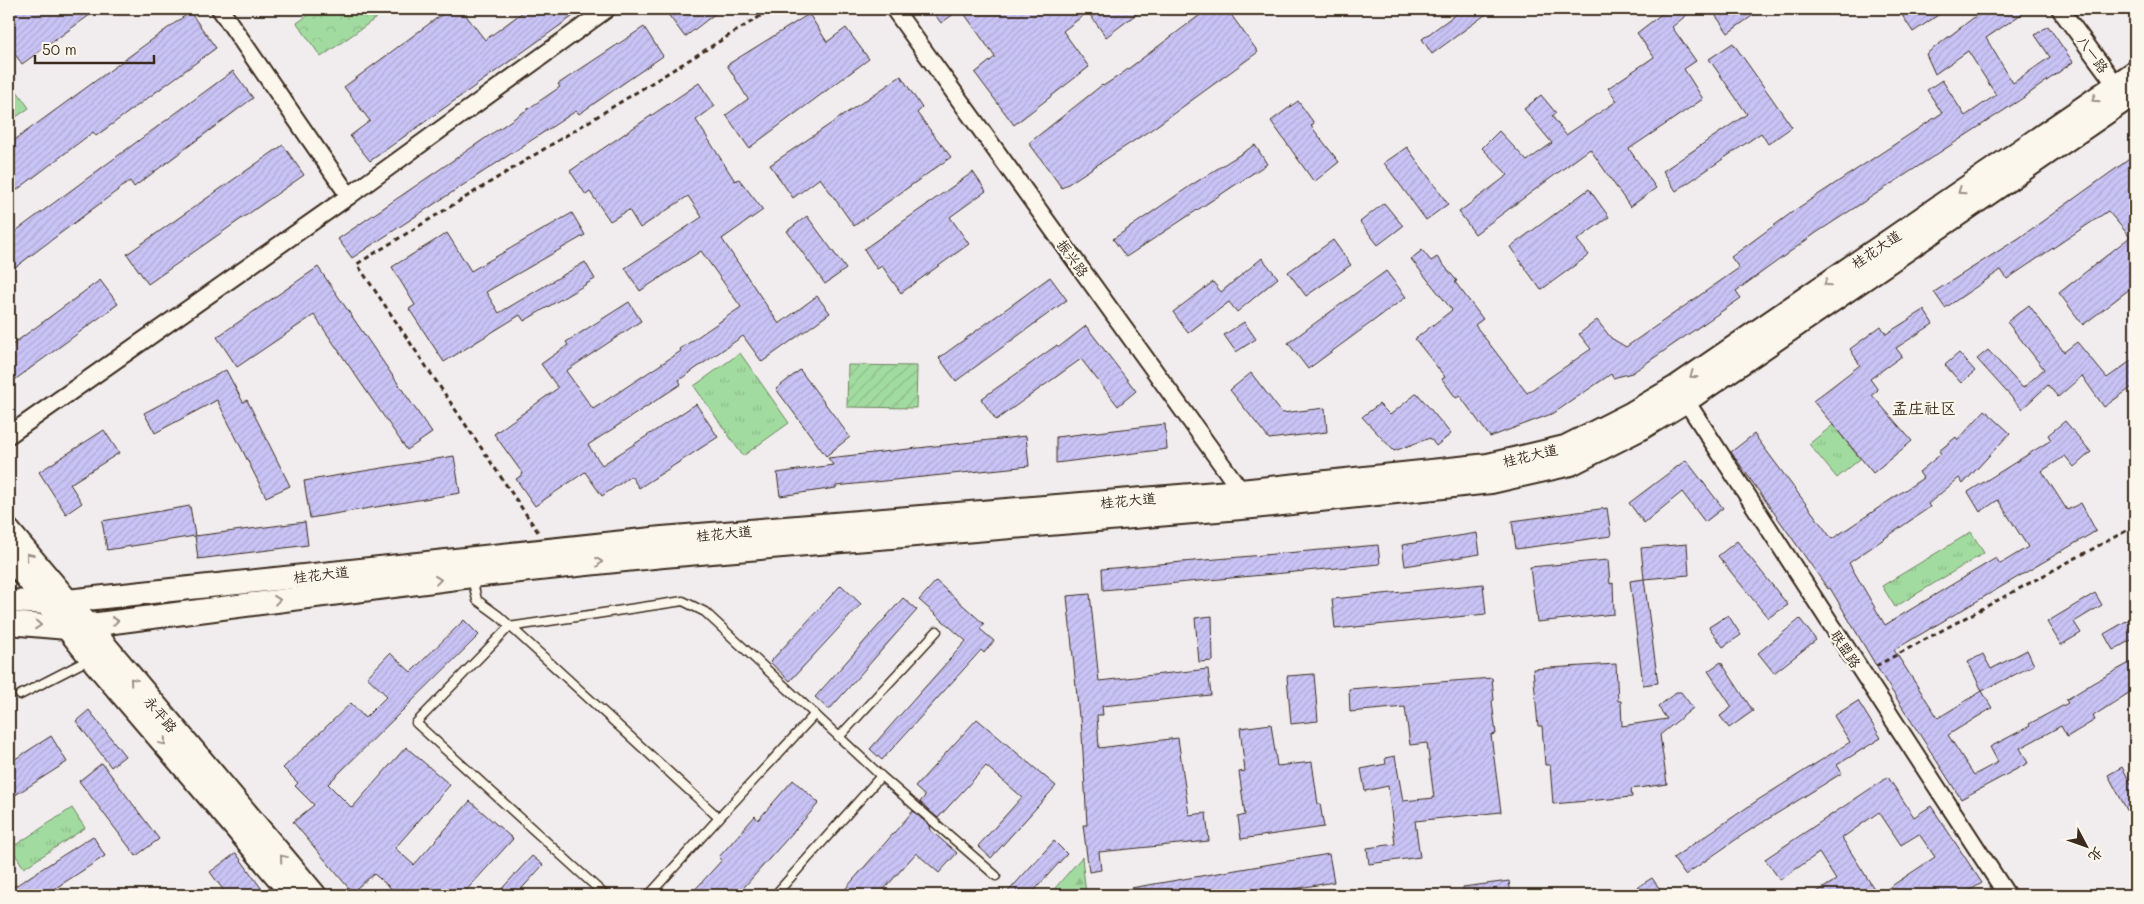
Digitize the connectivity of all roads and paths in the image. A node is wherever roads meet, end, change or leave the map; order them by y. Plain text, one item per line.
1 (220, 9) edge
2 (607, 9) edge
3 (772, 9) edge
4 (894, 9) edge
5 (2060, 9) edge
6 (2135, 72) edge
7 (2129, 94) edge
8 (349, 196) junction
9 (1686, 402) junction
10 (9, 435) edge
11 (1247, 499) junction
12 (2135, 526) edge
13 (9, 531) edge
14 (549, 550) junction
15 (9, 556) edge
16 (472, 576) junction
17 (9, 601) edge
18 (58, 602) junction
19 (9, 623) edge
20 (77, 626) junction
21 (509, 627) junction
22 (937, 631) dead end
23 (91, 658) junction
24 (1862, 674) junction
25 (20, 695) dead end
26 (815, 714) junction
27 (839, 737) junction
28 (881, 776) junction
29 (720, 818) junction
30 (996, 876) dead end
31 (293, 895) edge
32 (315, 895) edge
33 (604, 895) edge
34 (649, 895) edge
35 (775, 895) edge
36 (2007, 895) edge

1 - 8 street
2 - 8 street
3 - 14 path
4 - 11 street, 振兴路
5 - 7 street, 八一路
6 - 7 main road, 桂花大道
7 - 9 main road, 桂花大道
7 -> 11 main road, 桂花大道
8 - 10 street
9 - 11 main road, 桂花大道
9 - 24 street, 联盟路
11 - 14 main road, 桂花大道
16 -> 11 main road, 桂花大道
12 - 24 path
18 -> 13 main road, 永平路
14 - 18 main road, 桂花大道
15 - 18 main road, 永平路
20 -> 16 main road, 桂花大道
16 - 21 lane
17 - 18 main road, 桂花大道
18 - 20 main road, 永平路
19 -> 20 main road, 桂花大道
20 - 23 main road, 永平路
32 -> 20 main road, 永平路
21 - 26 lane
21 - 29 lane
21 - 33 lane
22 - 27 lane
23 - 25 lane
23 -> 31 main road, 永平路
24 - 36 street, 联盟路
26 - 27 lane
26 - 29 lane
27 - 28 lane
28 - 30 lane
28 - 35 lane
29 - 34 lane

